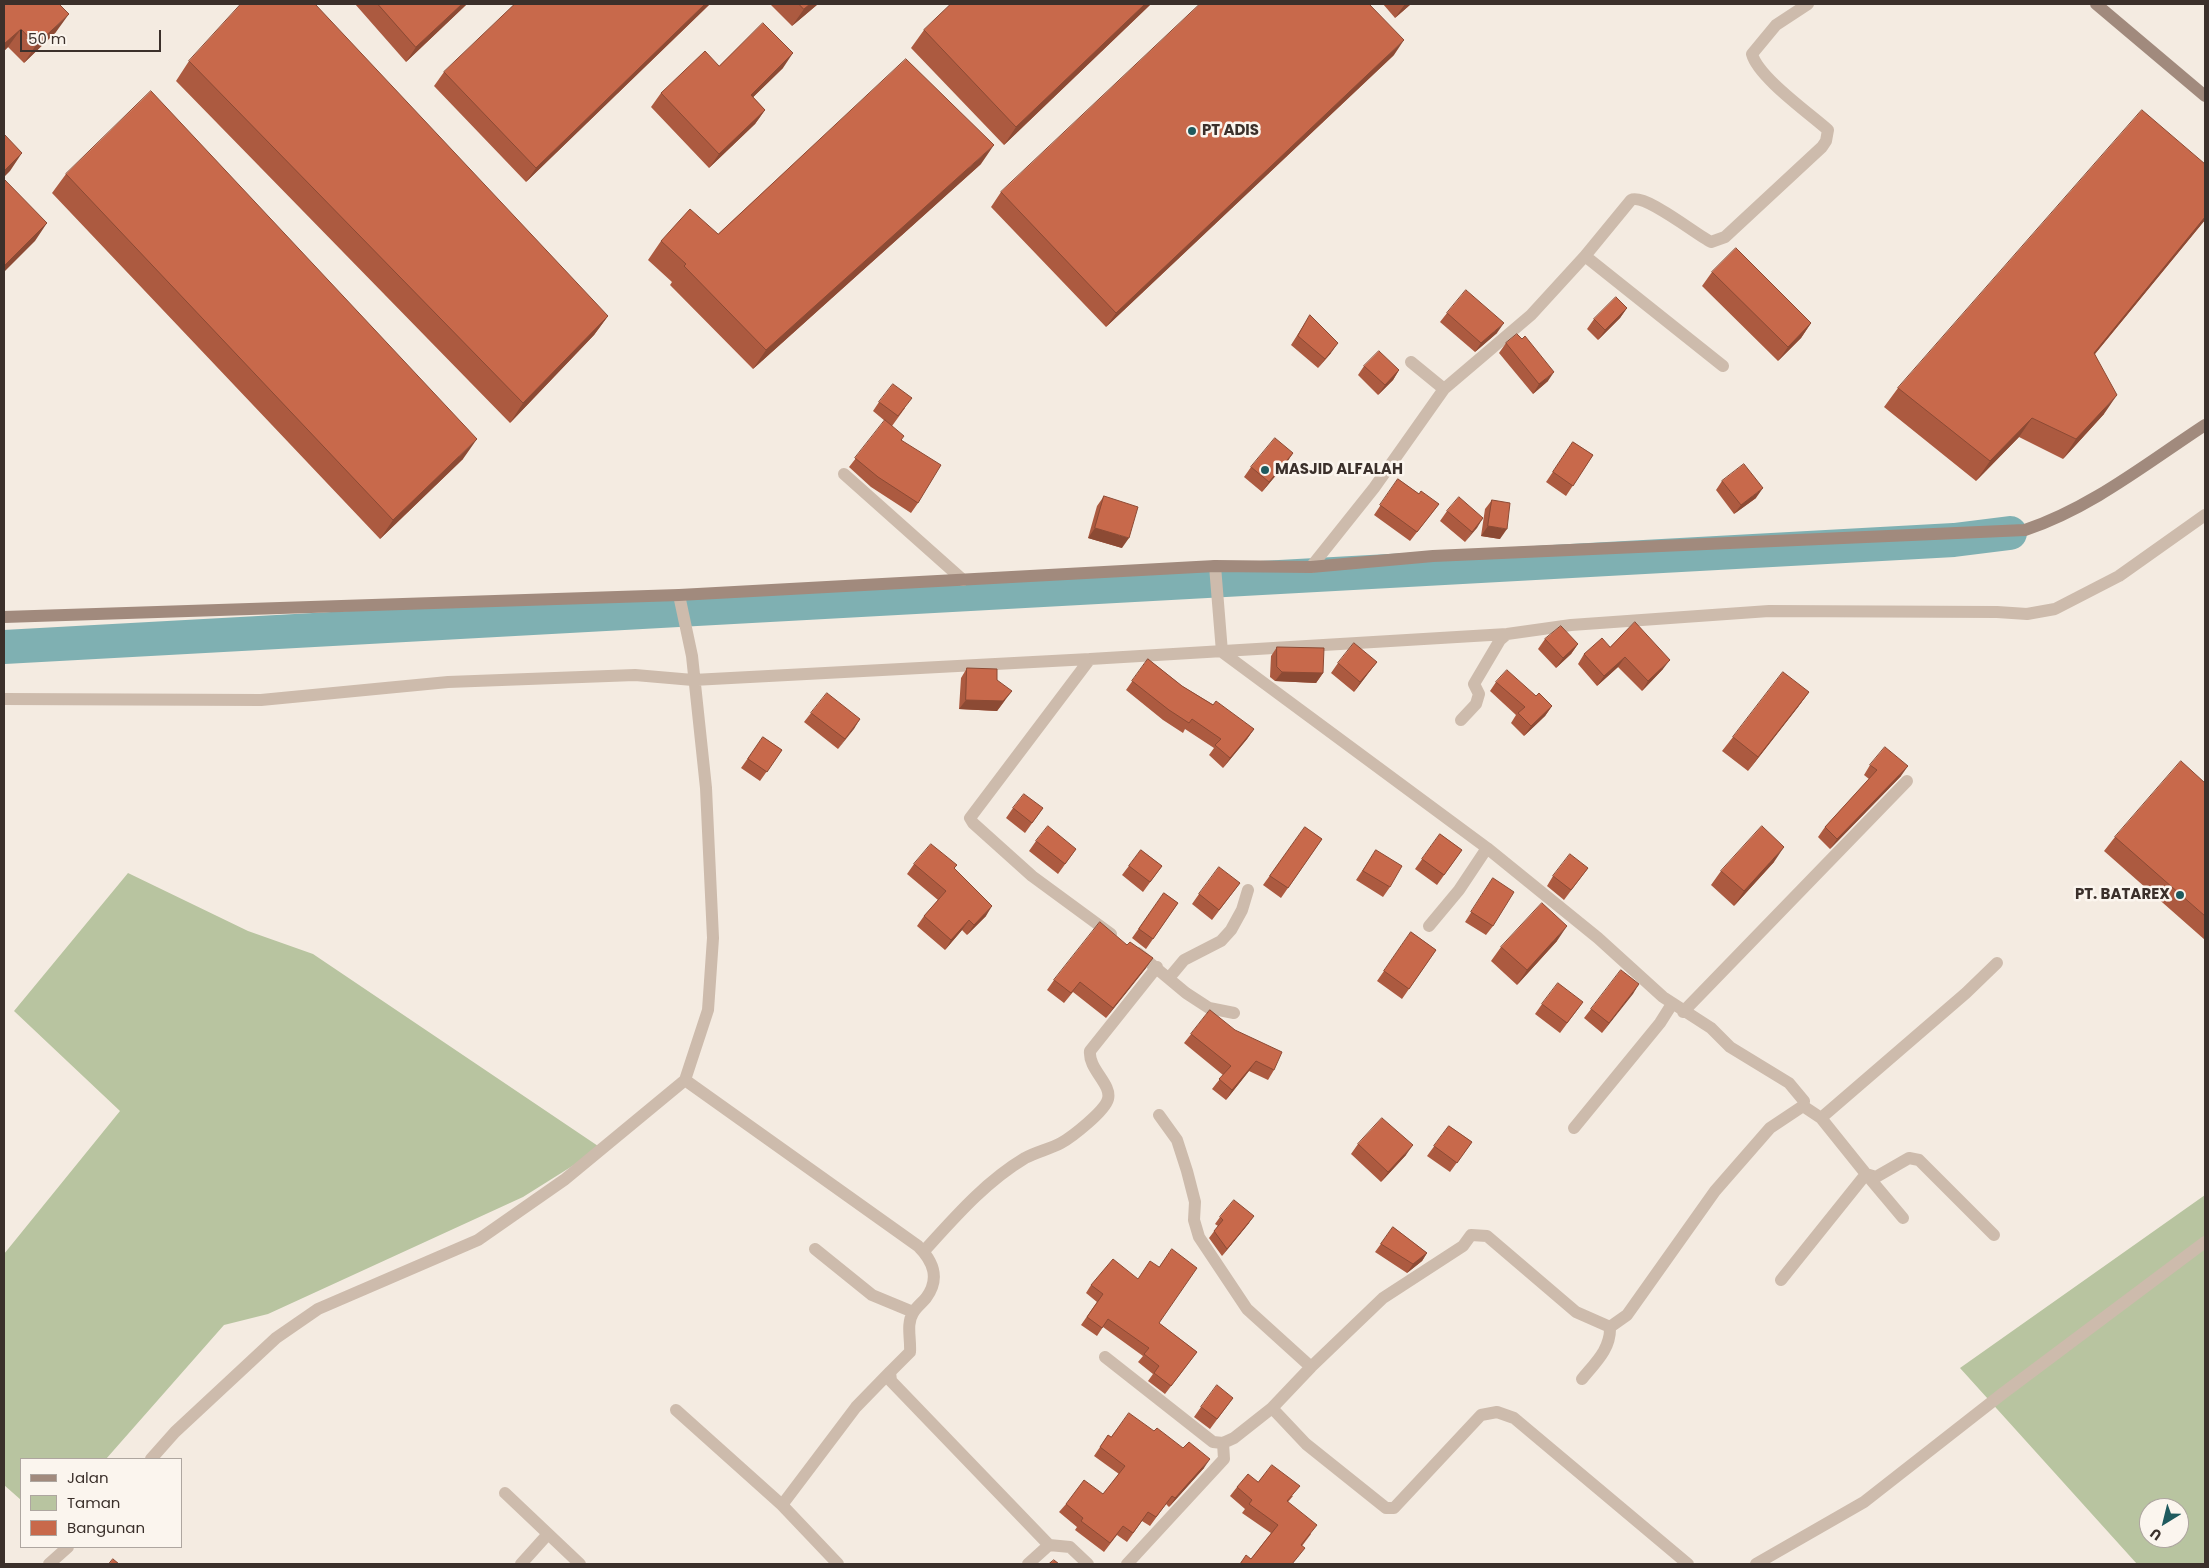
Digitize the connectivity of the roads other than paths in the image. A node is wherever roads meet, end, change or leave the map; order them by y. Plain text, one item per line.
1 (1808, 4) edge
2 (2096, 4) edge
3 (2205, 96) edge
4 (1585, 256) junction
5 (1412, 362) dead end
6 (1723, 366) dead end
7 (1444, 389) junction
8 (2205, 425) edge
9 (844, 474) dead end
10 (2205, 515) edge
11 (1311, 567) junction
12 (1215, 572) junction
13 (963, 580) junction
14 (679, 598) junction
15 (4, 617) edge
16 (1508, 634) junction
17 (1222, 652) junction
18 (1090, 660) junction
19 (693, 680) junction
20 (4, 699) edge
21 (1461, 720) dead end
22 (1908, 781) dead end
23 (1487, 848) junction
24 (1248, 890) dead end
25 (1429, 926) dead end
26 (1997, 963) dead end
27 (1157, 967) junction
28 (1169, 978) junction
29 (1672, 1004) junction
30 (1683, 1012) junction
31 (1234, 1013) dead end
32 (688, 1083) junction
33 (1803, 1106) junction
34 (1159, 1115) dead end
35 (1821, 1118) junction
36 (1574, 1128) dead end
37 (1866, 1174) junction
38 (1903, 1218) dead end
39 (1994, 1235) dead end
40 (2205, 1242) edge
41 (815, 1249) dead end
42 (924, 1251) junction
43 (1781, 1280) dead end
44 (913, 1312) junction
45 (1610, 1327) junction
46 (1105, 1357) dead end
47 (1310, 1367) junction
48 (890, 1372) junction
49 (1582, 1379) dead end
50 (1272, 1408) junction
51 (676, 1410) dead end
52 (1223, 1443) junction
53 (152, 1458) edge
54 (505, 1493) dead end
55 (782, 1505) junction
56 (548, 1534) junction
57 (1050, 1545) junction
58 (67, 1548) edge
59 (49, 1564) edge
60 (521, 1564) edge
61 (580, 1564) edge
62 (838, 1564) edge
63 (1028, 1564) edge
64 (1088, 1564) edge
65 (1127, 1564) edge
66 (1688, 1564) edge
67 (1756, 1564) edge

1 - 4 street
2 - 3 street
4 - 6 street
4 - 7 street
5 - 7 street
7 - 11 street
8 - 11 street
9 - 13 street
10 - 16 street
11 - 12 street
12 - 13 street
12 - 17 street
13 - 14 street
14 - 15 street
14 - 19 street
16 - 17 street
16 - 21 street
17 - 18 street
17 - 23 street
18 - 19 street
18 - 27 street
19 - 20 street
19 - 32 street
22 - 30 street
23 - 25 street
23 - 29 street
24 - 28 street
26 - 35 street
27 - 28 street
27 - 42 street
28 - 31 street
29 - 30 street
29 - 36 street
30 - 33 street
32 - 42 street
32 - 53 street
33 - 35 street
33 - 45 street
34 - 47 street
35 - 37 street
37 - 38 street
37 - 39 street
37 - 43 street
40 - 67 street
41 - 44 street
42 - 44 street
44 - 48 street
45 - 47 street
45 - 49 street
46 - 52 street
47 - 50 street
48 - 55 street
48 - 57 street
50 - 52 street
50 - 66 street
51 - 55 street
52 - 65 street
54 - 56 street
55 - 62 street
56 - 60 street
56 - 61 street
57 - 63 street
57 - 64 street
58 - 59 street

